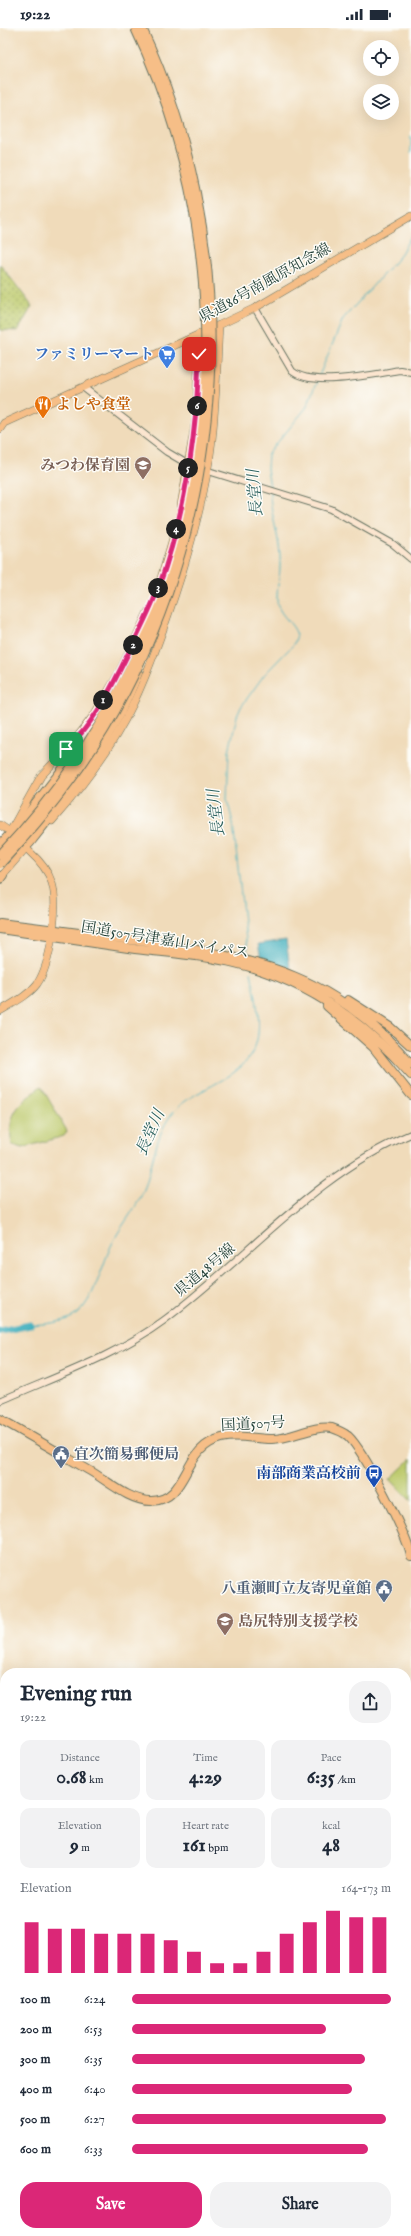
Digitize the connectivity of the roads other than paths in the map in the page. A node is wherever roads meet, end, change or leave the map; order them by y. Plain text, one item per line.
1 (135, 28) edge
2 (142, 28) edge
3 (411, 216) edge
4 (255, 308) junction
5 (219, 325) junction
6 (199, 334) junction
7 (411, 372) edge
8 (84, 388) junction
9 (1, 425) edge
10 (189, 465) junction
11 (208, 471) junction
12 (411, 559) edge
13 (142, 652) junction
14 (0, 844) edge
15 (29, 847) junction
16 (0, 854) edge
17 (0, 864) edge
18 (1, 877) edge
19 (0, 923) edge
20 (0, 929) edge
21 (51, 933) junction
22 (293, 982) junction
23 (313, 985) junction
24 (0, 1011) edge
25 (411, 1046) edge
26 (411, 1064) edge
27 (411, 1075) edge
28 (411, 1094) edge
29 (411, 1134) edge
30 (0, 1401) edge
31 (0, 1419) edge
32 (411, 1556) edge

1 - 13 highway, bridge
2 - 13 highway, bridge
3 - 4 main road, 県道86号南風原知念線
4 - 5 main road, 県道86号南風原知念線
4 - 7 street
5 - 6 main road, 県道86号南風原知念線
5 - 11 main road
6 - 8 main road, 県道86号南風原知念線
6 - 10 main road
8 - 9 main road, 県道86号南風原知念線
8 - 10 street
10 - 11 street
10 - 14 main road
11 - 12 street
11 - 15 main road
13 - 14 highway, bridge
13 - 15 highway, bridge
13 - 16 highway, bridge
13 - 17 highway, bridge
15 - 18 main road
15 - 21 main road
19 - 21 highway, 国道507号津嘉山バイパス
20 - 21 highway, 国道507号津嘉山バイパス
21 - 22 highway, 国道507号津嘉山バイパス
21 - 24 main road
22 - 23 highway, 国道507号津嘉山バイパス
22 - 27 highway, 国道507号津嘉山バイパス
22 - 28 highway
23 - 25 highway
23 - 26 highway, 国道507号津嘉山バイパス
29 - 30 street, 県道48号線
31 - 32 highway, 国道507号

